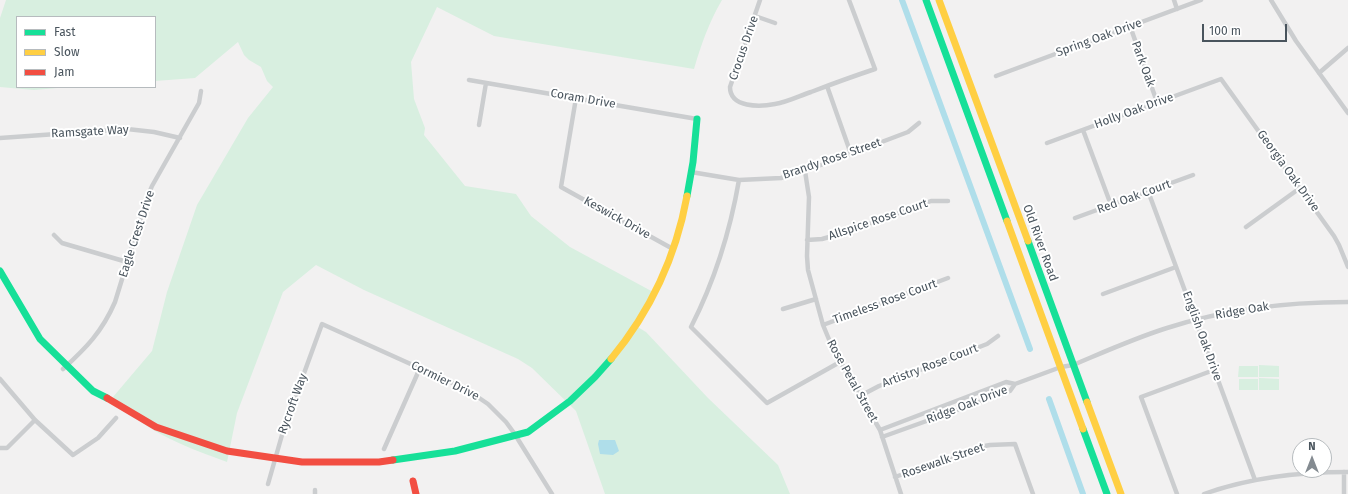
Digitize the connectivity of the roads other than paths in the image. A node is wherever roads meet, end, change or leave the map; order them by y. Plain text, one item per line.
1 (760, 0) edge
2 (849, 0) edge
3 (926, 0) edge
4 (938, 0) edge
5 (1174, 0) edge
6 (1201, 0) edge
7 (1271, 0) edge
8 (1177, 9) junction
9 (756, 16) junction
10 (775, 23) dead end
11 (1130, 26) junction
12 (1348, 48) edge
13 (1319, 73) junction
14 (996, 76) dead end
15 (1221, 79) joint
16 (469, 80) dead end
17 (486, 83) junction
18 (827, 86) junction
19 (201, 91) dead end
20 (576, 98) junction
21 (1157, 102) junction
22 (1348, 113) edge
23 (697, 118) joint
24 (919, 123) dead end
25 (479, 125) dead end
26 (1083, 130) junction
27 (0, 138) edge
28 (180, 138) junction
29 (1047, 143) dead end
30 (851, 154) junction
31 (805, 171) junction
32 (691, 172) junction
33 (1193, 175) dead end
34 (739, 180) junction
35 (1300, 188) junction
36 (1148, 191) junction
37 (948, 201) dead end
38 (1111, 205) junction
39 (1075, 218) dead end
40 (1246, 227) dead end
41 (54, 235) dead end
42 (807, 240) junction
43 (673, 249) junction
44 (127, 262) junction
45 (1176, 267) junction
46 (1348, 267) edge
47 (0, 271) edge
48 (948, 278) dead end
49 (1103, 294) dead end
50 (816, 299) junction
51 (1348, 302) edge
52 (783, 308) dead end
53 (1196, 320) junction
54 (322, 324) joint
55 (823, 324) junction
56 (998, 336) dead end
57 (840, 362) junction
58 (1073, 365) junction
59 (1061, 367) junction
60 (420, 368) junction
61 (63, 369) junction
62 (1214, 370) junction
63 (0, 379) edge
64 (1016, 384) junction
65 (860, 396) junction
66 (94, 401) dead end
67 (116, 418) dead end
68 (35, 420) junction
69 (880, 430) junction
70 (882, 437) junction
71 (518, 439) junction
72 (507, 445) dead end
73 (0, 448) edge
74 (384, 449) dead end
75 (1346, 472) edge
76 (896, 477) junction
77 (1255, 480) junction
78 (413, 481) dead end
79 (269, 484) dead end
80 (416, 494) edge
81 (552, 494) edge
82 (901, 494) edge
83 (1033, 494) edge
84 (1107, 494) edge
85 (1121, 494) edge
86 (1177, 494) edge
87 (1204, 494) edge
88 (1344, 494) edge

1 - 9 street, Crocus Drive
2 - 18 street
3 - 59 main road, Old River Road
4 - 58 main road, Old River Road
5 - 8 street
6 - 8 street, Spring Oak Drive
7 - 13 street
8 - 11 street, Spring Oak Drive
9 - 10 street
9 - 18 street, Crocus Drive
11 - 14 street, Spring Oak Drive
11 - 21 street, Park Oak
12 - 13 street
13 - 22 street
15 - 21 street, Holly Oak Drive
15 - 35 street, Georgia Oak Drive
16 - 17 street, Coram Drive
17 - 20 street, Coram Drive
17 - 25 street
18 - 30 street
19 - 28 street, Eagle Crest Drive
20 - 23 street, Coram Drive
20 - 43 street, Keswick Drive
21 - 26 street, Holly Oak Drive
23 - 32 main road
24 - 30 street, Brandy Rose Street
26 - 29 street, Holly Oak Drive
26 - 38 street
27 - 28 street, Ramsgate Way
28 - 44 street, Eagle Crest Drive
30 - 31 street, Brandy Rose Street
31 - 34 street, Brandy Rose Street
31 - 42 street, Rose Petal Street
32 - 34 street, Brandy Rose Street
32 - 43 main road
33 - 36 street, Red Oak Court
34 - 57 street
35 - 40 street
35 - 46 street, Georgia Oak Drive
36 - 38 street, Red Oak Court
36 - 45 street, English Oak Drive
37 - 42 street, Allspice Rose Court
38 - 39 street, Red Oak Court
41 - 44 street
42 - 50 street, Rose Petal Street
43 - 71 main road
44 - 61 street, Eagle Crest Drive
45 - 49 street
45 - 53 street, English Oak Drive
47 - 61 main road
48 - 55 street, Timeless Rose Court
50 - 52 street
50 - 55 street, Rose Petal Street
51 - 53 street, Ridge Oak
53 - 58 street, Ridge Oak
53 - 62 street, English Oak Drive
54 - 60 street, Cormier Drive
54 - 79 street, Rycroft Way
55 - 57 street, Rose Petal Street
56 - 65 street, Artistry Rose Court
57 - 65 street, Rose Petal Street
58 - 59 street, Ridge Oak Drive
58 - 85 main road, Old River Road
59 - 64 street, Ridge Oak Drive
59 - 84 main road, Old River Road
60 - 71 street, Cormier Drive
60 - 74 street
61 - 66 main road
62 - 77 street, English Oak Drive
62 - 86 street
63 - 68 street
64 - 69 street, Ridge Oak Drive
64 - 70 street, Ridge Oak Drive
65 - 69 street, Rose Petal Street
67 - 68 street
68 - 73 street
69 - 70 street, Rose Petal Street
70 - 76 street, Rose Petal Street
71 - 72 main road
71 - 81 street, Cormier Drive
75 - 77 street
75 - 88 street
76 - 82 street, Rose Petal Street
76 - 83 street, Rosewalk Street
77 - 87 street
78 - 80 main road

